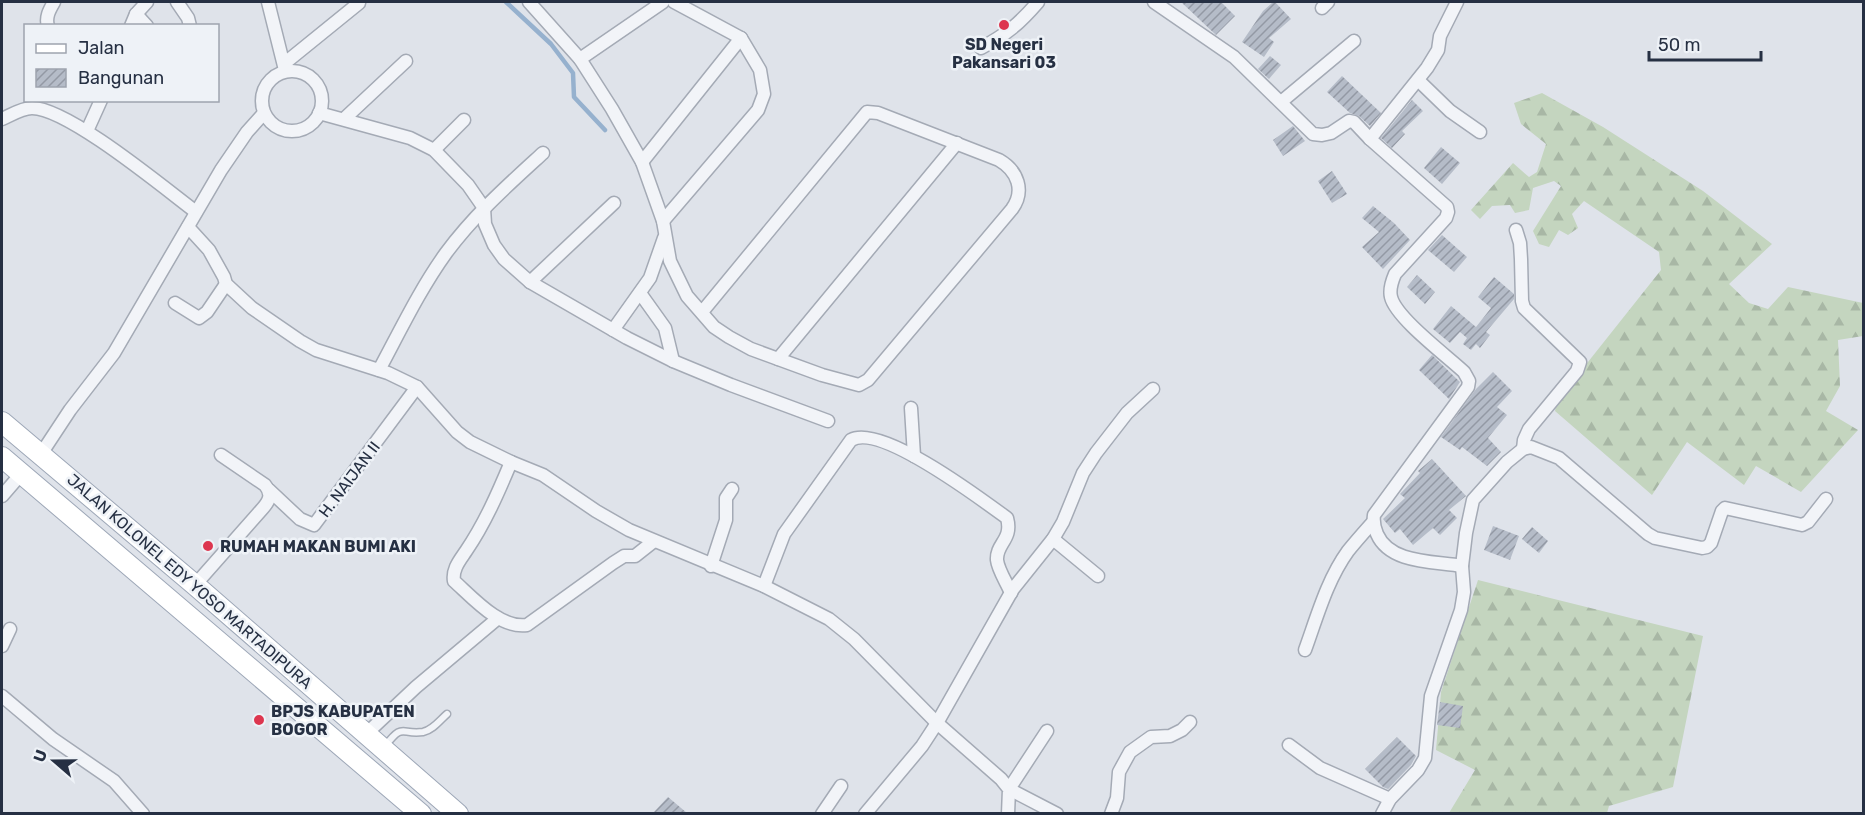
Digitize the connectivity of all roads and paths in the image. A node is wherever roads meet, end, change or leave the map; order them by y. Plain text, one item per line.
1 (54, 2) edge
2 (147, 2) edge
3 (177, 2) edge
4 (268, 2) edge
5 (529, 2) edge
6 (663, 2) edge
7 (674, 2) edge
8 (1038, 2) edge
9 (1154, 2) edge
10 (1457, 2) edge
11 (359, 3) dead end
12 (134, 20) edge
13 (47, 24) edge
14 (189, 24) edge
15 (741, 38) junction
16 (1354, 41) dead end
17 (981, 48) dead end
18 (580, 60) junction
19 (406, 62) dead end
20 (285, 68) junction
21 (1418, 80) junction
22 (100, 102) edge
23 (1281, 102) junction
24 (264, 112) junction
25 (319, 113) junction
26 (2, 119) edge
27 (344, 119) junction
28 (464, 120) dead end
29 (87, 131) junction
30 (1480, 132) dead end
31 (1370, 140) junction
32 (957, 143) junction
33 (434, 150) junction
34 (543, 153) dead end
35 (642, 162) junction
36 (614, 202) dead end
37 (484, 208) junction
38 (196, 212) junction
39 (188, 227) junction
40 (664, 227) junction
41 (1516, 230) dead end
42 (530, 282) junction
43 (226, 284) junction
44 (640, 293) junction
45 (176, 303) dead end
46 (702, 312) junction
47 (613, 330) junction
48 (778, 359) junction
49 (672, 360) junction
50 (379, 370) junction
51 (417, 387) junction
52 (1153, 389) dead end
53 (911, 408) dead end
54 (828, 421) dead end
55 (2, 422) edge
56 (1523, 449) junction
57 (41, 454) junction
58 (221, 455) dead end
59 (914, 456) junction
60 (2, 457) edge
61 (511, 462) junction
62 (21, 474) junction
63 (732, 489) dead end
64 (269, 490) junction
65 (2, 496) edge
66 (1826, 500) dead end
67 (1373, 522) junction
68 (139, 538) junction
69 (1053, 539) junction
70 (654, 542) junction
71 (122, 558) junction
72 (711, 566) junction
73 (1462, 569) junction
74 (1098, 576) dead end
75 (195, 585) junction
76 (764, 586) junction
77 (1011, 592) junction
78 (498, 619) junction
79 (10, 629) dead end
80 (2, 646) edge
81 (1305, 650) dead end
82 (2, 696) edge
83 (447, 714) dead end
84 (1190, 722) dead end
85 (937, 723) junction
86 (1047, 731) dead end
87 (366, 734) junction
88 (1289, 745) dead end
89 (383, 748) junction
90 (841, 786) dead end
91 (1009, 789) junction
92 (1390, 799) junction
93 (143, 813) edge
94 (421, 813) edge
95 (458, 813) edge
96 (822, 813) edge
97 (865, 813) edge
98 (1009, 813) edge
99 (1057, 813) edge
100 (1111, 813) edge
101 (1382, 813) edge

1 - 13 street
2 - 12 street
3 - 14 street
4 - 20 street
5 - 18 street
6 - 18 street
7 - 15 street
8 - 17 street
9 - 23 street
10 - 21 street
11 - 20 street
15 - 35 street
15 - 40 street
16 - 23 street
18 - 35 street
19 - 27 street
20 - 24 street
20 - 25 street
21 - 30 street
21 - 31 street
22 - 29 street
23 - 31 street
24 - 25 street
24 - 38 street
25 - 27 street
26 - 29 street
27 - 33 street
28 - 33 street
29 - 38 street
31 - 67 street
32 - 46 street
32 - 48 street
32 - 48 street
33 - 37 street
34 - 37 street
35 - 40 street
36 - 42 street
37 - 42 street
37 - 50 street
38 - 39 street
39 - 43 street
39 - 57 street
40 - 44 street
40 - 46 street
41 - 56 street
42 - 47 street
43 - 45 street
43 - 50 street
44 - 47 street
44 - 49 street
46 - 48 street
47 - 49 street
49 - 54 street
50 - 51 street
51 - 61 street
51 - 64 street, H. NAIJAN II
52 - 69 street
53 - 59 street
55 - 57 main road, JALAN KOLONEL EDY YOSO MARTADIPURA
56 - 66 street
56 - 73 street
57 - 68 main road, JALAN KOLONEL EDY YOSO MARTADIPURA
58 - 64 street
59 - 76 street
59 - 77 street
60 - 62 main road, JALAN KOLONEL EDY YOSO MARTADIPURA
61 - 70 street
61 - 78 street
62 - 65 street
62 - 71 main road, JALAN KOLONEL EDY YOSO MARTADIPURA
63 - 72 street
64 - 75 street
67 - 73 street
67 - 81 street
68 - 71 main road
68 - 75 main road, JALAN KOLONEL EDY YOSO MARTADIPURA
69 - 74 street
69 - 77 street
70 - 72 street
70 - 78 street
71 - 94 main road, JALAN KOLONEL EDY YOSO MARTADIPURA
72 - 76 street
73 - 92 street
75 - 87 main road, JALAN KOLONEL EDY YOSO MARTADIPURA
76 - 85 street
77 - 85 street
78 - 87 street
79 - 80 street
82 - 93 street
83 - 89 lane
84 - 100 street
85 - 91 street
85 - 97 street
86 - 91 street
87 - 89 main road, JALAN KOLONEL EDY YOSO MARTADIPURA
88 - 92 street
89 - 95 main road, JALAN KOLONEL EDY YOSO MARTADIPURA
90 - 96 street
91 - 98 street
91 - 99 street
92 - 101 street

